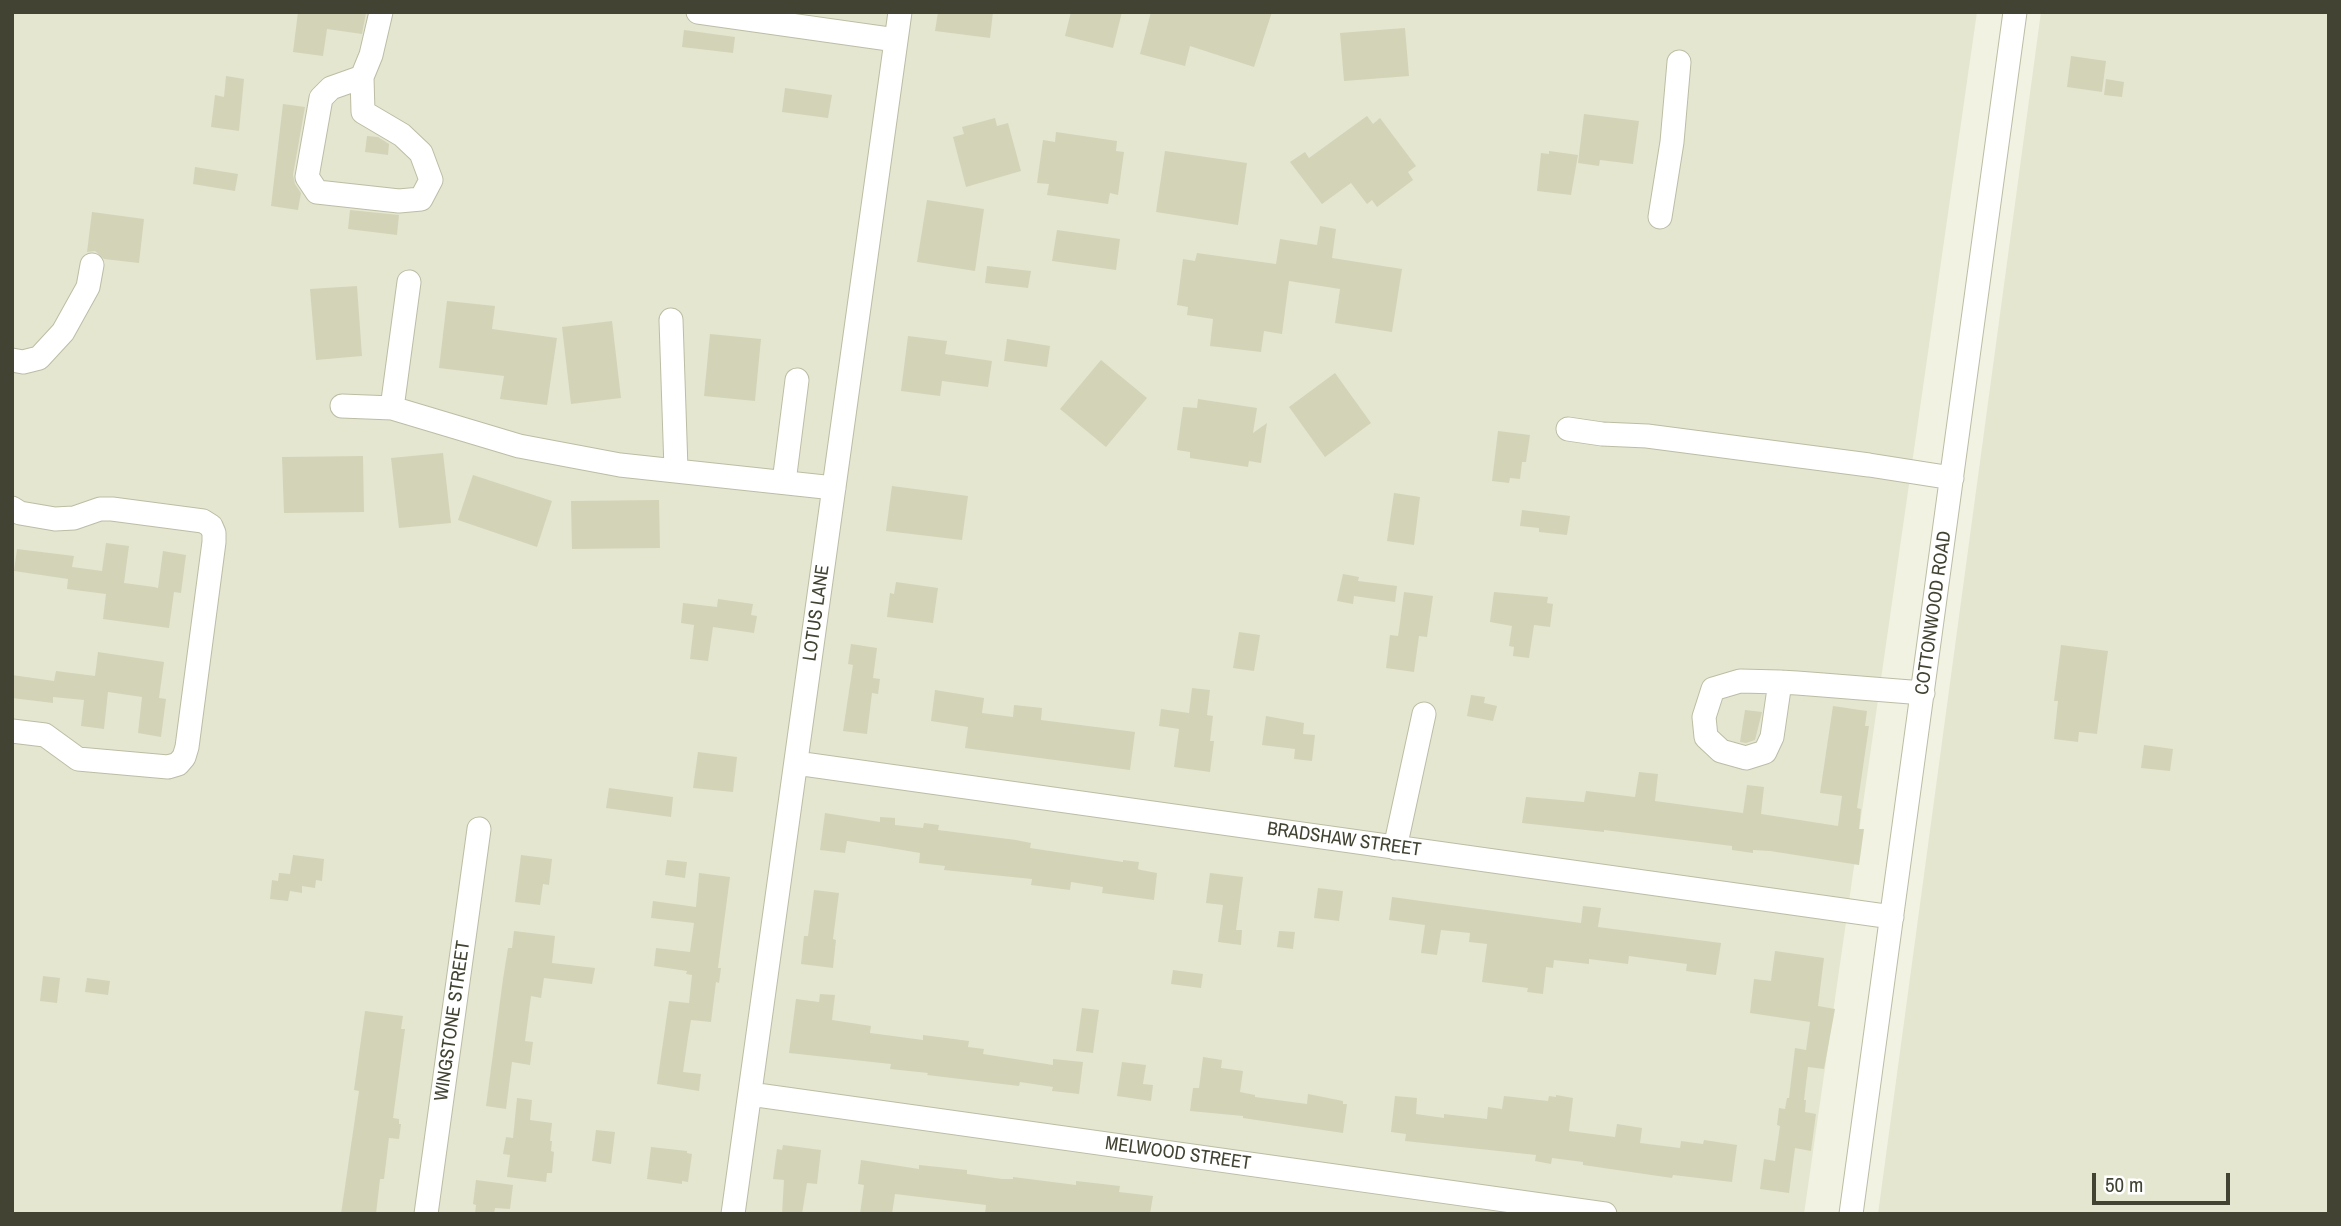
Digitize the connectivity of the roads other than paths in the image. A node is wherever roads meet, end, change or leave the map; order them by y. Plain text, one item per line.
1 (381, 12) edge
2 (698, 12) edge
3 (900, 12) edge
4 (2015, 12) edge
5 (896, 40) junction
6 (1679, 62) dead end
7 (362, 78) junction
8 (1660, 217) dead end
9 (92, 265) dead end
10 (409, 282) dead end
11 (671, 320) dead end
12 (12, 360) edge
13 (797, 380) dead end
14 (342, 406) dead end
15 (392, 408) junction
16 (1568, 429) dead end
17 (676, 469) junction
18 (1952, 478) junction
19 (784, 482) junction
20 (834, 488) junction
21 (12, 508) edge
22 (1780, 682) dead end
23 (1923, 693) junction
24 (1424, 714) dead end
25 (12, 730) edge
26 (796, 763) junction
27 (479, 829) dead end
28 (1395, 848) junction
29 (1892, 918) junction
30 (750, 1094) junction
31 (426, 1214) edge
32 (733, 1214) edge
33 (1605, 1214) edge
34 (1851, 1214) edge

1 - 7 street
2 - 5 street
3 - 5 street, LOTUS LANE
4 - 18 street, COTTONWOOD ROAD
5 - 20 street, LOTUS LANE
6 - 8 street
7 - 7 street
9 - 12 street
10 - 15 street
11 - 17 street
13 - 19 street
14 - 15 street
15 - 17 street
16 - 18 street
17 - 19 street
18 - 23 street, COTTONWOOD ROAD
19 - 20 street
20 - 26 street, LOTUS LANE
21 - 25 street
22 - 23 street
23 - 29 street, COTTONWOOD ROAD
24 - 28 street
26 - 28 street, BRADSHAW STREET
26 - 30 street, LOTUS LANE
27 - 31 street, WINGSTONE STREET
28 - 29 street, BRADSHAW STREET
29 - 34 street, COTTONWOOD ROAD
30 - 32 street, LOTUS LANE
30 - 33 street, MELWOOD STREET

